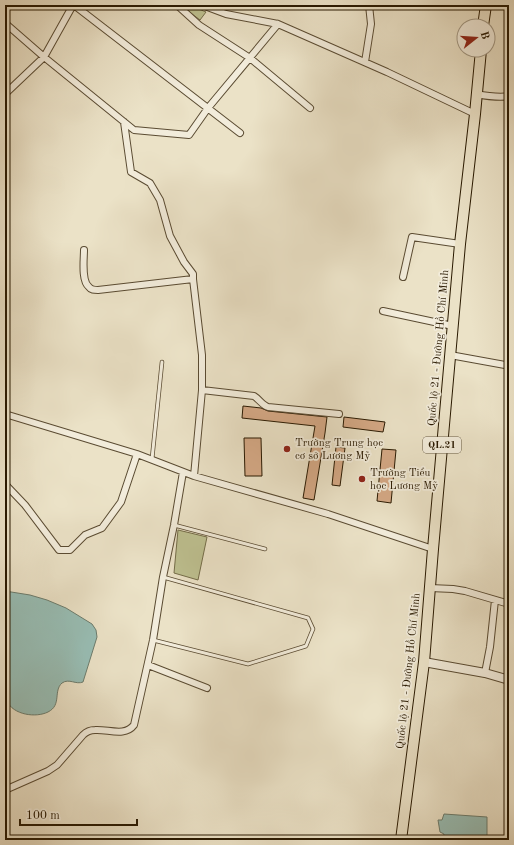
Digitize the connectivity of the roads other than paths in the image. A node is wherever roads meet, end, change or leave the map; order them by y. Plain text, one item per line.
1 (74, 5) edge
2 (177, 5) edge
3 (202, 5) edge
4 (369, 5) edge
5 (486, 5) edge
6 (484, 18) edge
7 (5, 23) edge
8 (278, 24) junction
9 (44, 57) junction
10 (250, 58) junction
11 (480, 58) edge
12 (365, 62) junction
13 (5, 94) edge
14 (476, 94) junction
15 (509, 96) edge
16 (208, 108) junction
17 (310, 108) dead end
18 (475, 114) junction
19 (124, 122) junction
20 (240, 133) dead end
21 (460, 244) junction
22 (84, 250) dead end
23 (403, 277) dead end
24 (193, 280) junction
25 (383, 311) dead end
26 (453, 326) junction
27 (450, 355) junction
28 (162, 362) dead end
29 (509, 367) edge
30 (202, 390) junction
31 (5, 414) edge
32 (339, 414) dead end
33 (137, 454) junction
34 (152, 461) junction
35 (183, 472) junction
36 (194, 476) junction
37 (5, 484) edge
38 (174, 525) junction
39 (264, 549) dead end
40 (433, 549) junction
41 (163, 577) junction
42 (430, 588) junction
43 (495, 600) junction
44 (509, 604) edge
45 (153, 640) junction
46 (424, 662) junction
47 (148, 665) junction
48 (485, 672) junction
49 (509, 680) edge
50 (208, 688) dead end
51 (5, 790) edge
52 (401, 840) edge

1 - 9 street
1 - 16 street
2 - 10 street
3 - 8 street
4 - 12 street
5 - 6 highway
7 - 9 street
8 - 10 street
8 - 12 street
9 - 13 street
9 - 19 street
10 - 16 street
10 - 17 street
11 - 14 highway, Quốc lộ 21 - Đường Hồ Chí Minh / QL.21
12 - 18 street
14 - 15 street
14 - 18 highway, Quốc lộ 21 - Đường Hồ Chí Minh / QL.21
16 - 19 street
16 - 20 street
18 - 21 highway, Quốc lộ 21 - Đường Hồ Chí Minh / QL.21
19 - 24 street
21 - 23 street
21 - 26 highway, Quốc lộ 21 - Đường Hồ Chí Minh / QL.21
22 - 24 street
24 - 30 street
25 - 26 street
26 - 27 highway, Quốc lộ 21 - Đường Hồ Chí Minh / QL.21
27 - 29 street
27 - 40 highway, Quốc lộ 21 - Đường Hồ Chí Minh / QL.21
28 - 34 lane
30 - 32 street
30 - 36 street
31 - 33 street
33 - 34 street
33 - 37 street
34 - 35 street
35 - 36 street
35 - 38 street
36 - 40 street
38 - 39 lane
38 - 41 street
40 - 42 highway, Quốc lộ 21 - Đường Hồ Chí Minh / QL.21
41 - 45 street
41 - 45 lane
42 - 43 street
42 - 46 highway, Quốc lộ 21 - Đường Hồ Chí Minh / QL.21
43 - 44 street
43 - 48 street
45 - 47 street
46 - 48 street
46 - 52 highway, Quốc lộ 21 - Đường Hồ Chí Minh / QL.21
47 - 50 street
47 - 51 street
48 - 49 street

